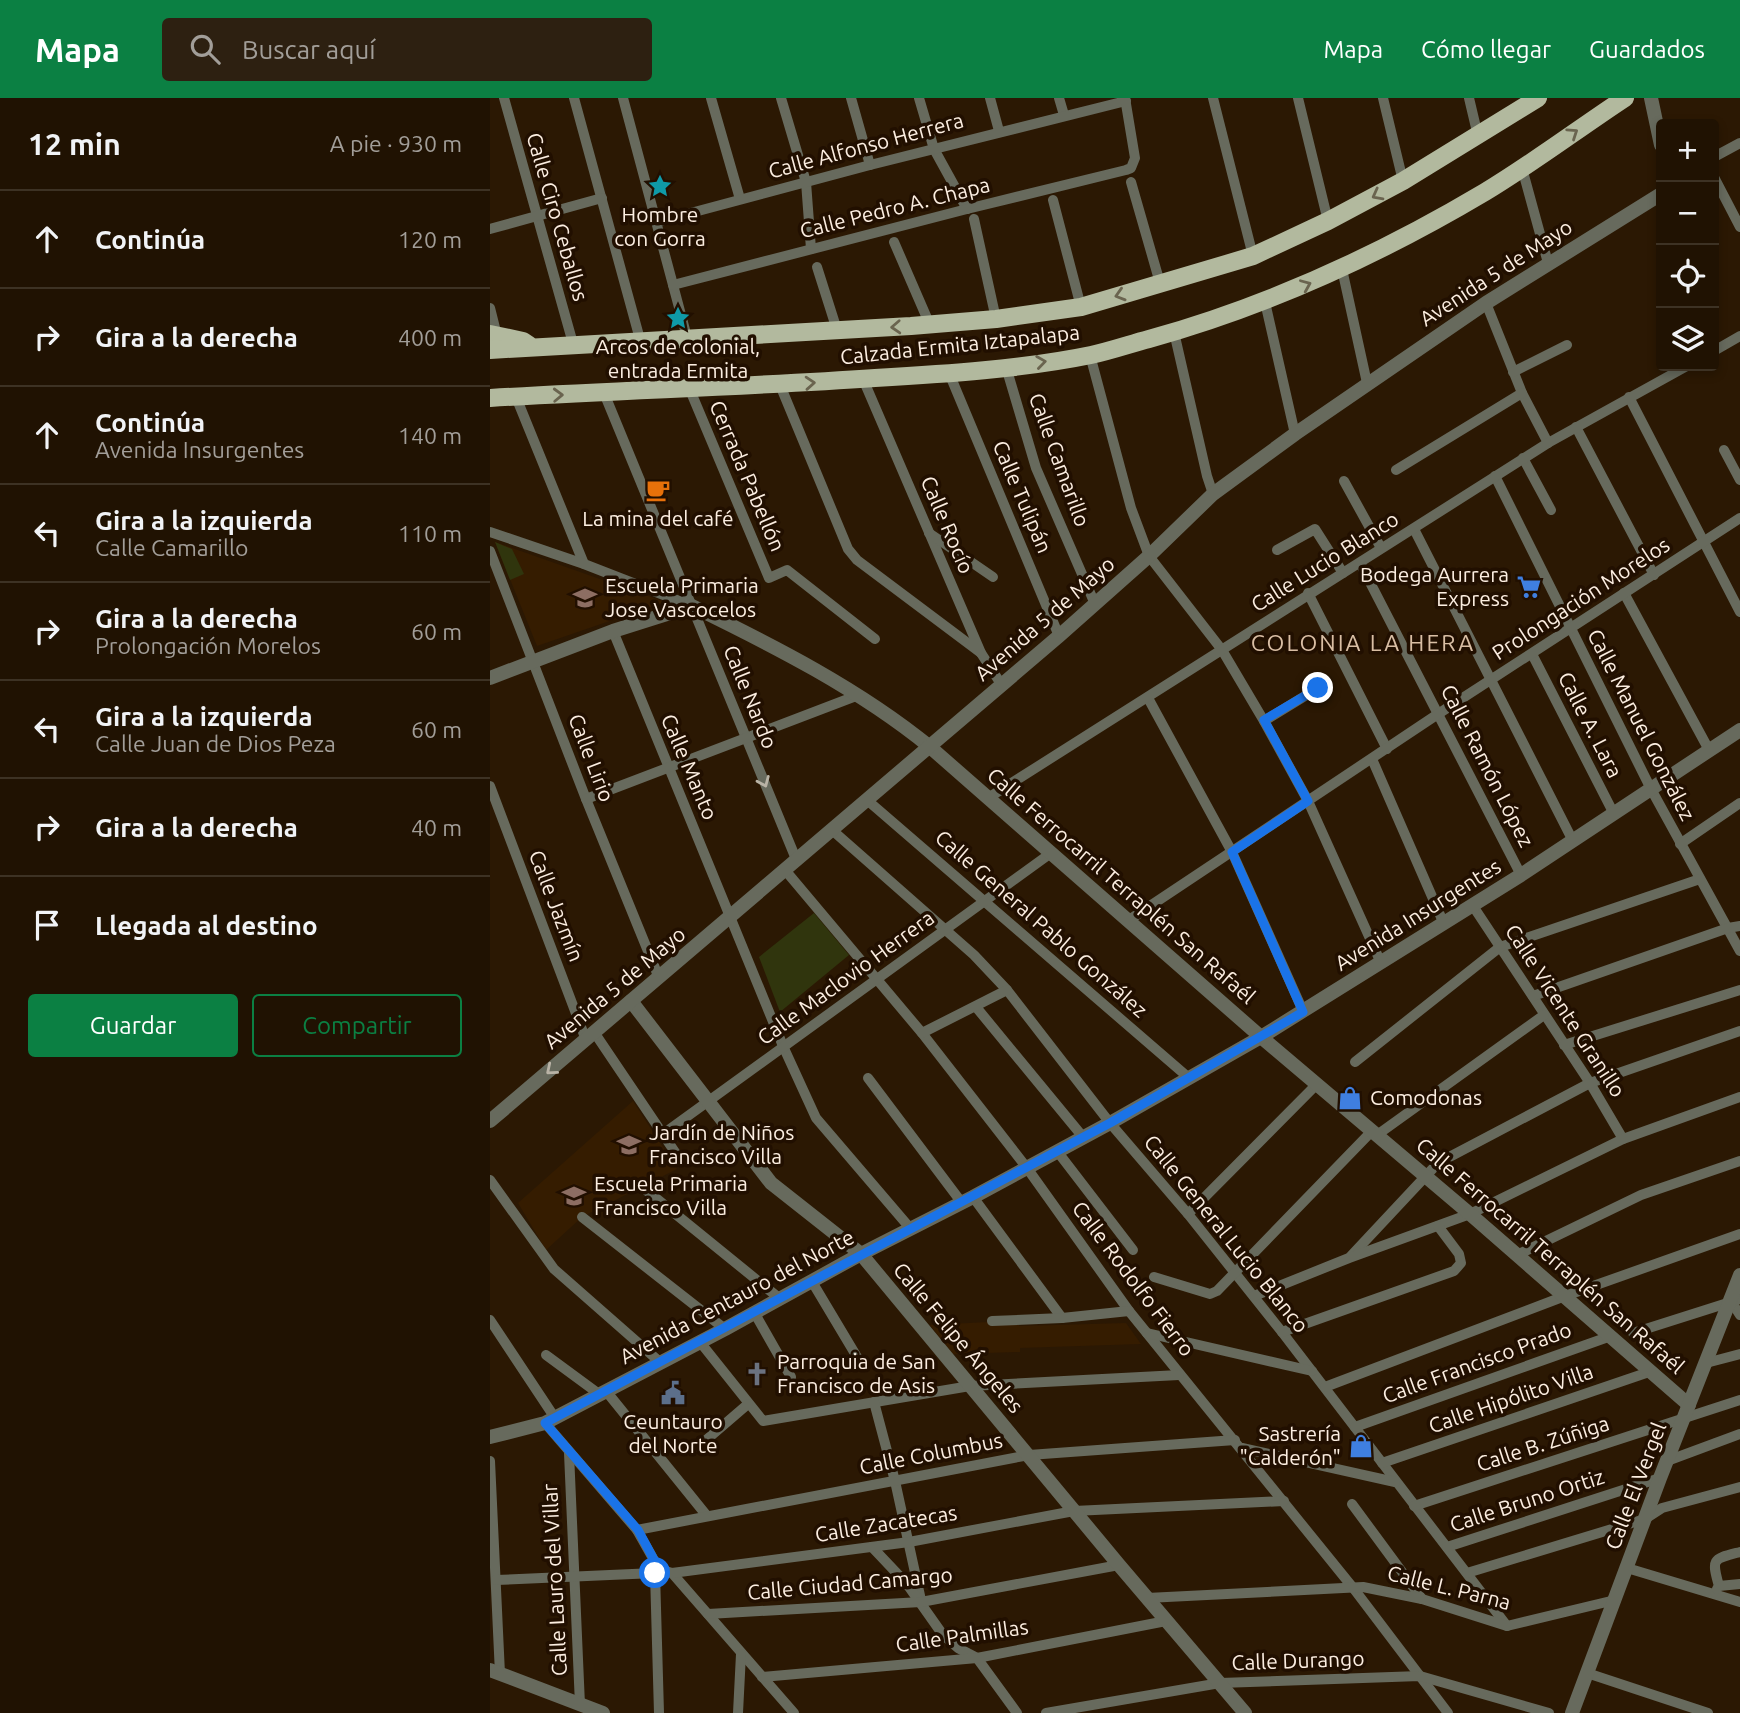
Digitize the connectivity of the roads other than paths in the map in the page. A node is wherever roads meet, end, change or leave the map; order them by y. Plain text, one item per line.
1 (504, 98) edge
2 (574, 98) edge
3 (623, 98) edge
4 (711, 98) edge
5 (782, 98) edge
6 (851, 98) edge
7 (919, 98) edge
8 (990, 98) edge
9 (1059, 98) edge
10 (1213, 98) edge
11 (1298, 98) edge
12 (1383, 98) edge
13 (1469, 98) edge
14 (1538, 98) edge
15 (1625, 98) edge
16 (1651, 98) edge
17 (1126, 99) edge
18 (1064, 115) junction
19 (1656, 122) edge
20 (999, 131) junction
21 (1478, 136) junction
22 (1740, 143) edge
23 (934, 149) junction
24 (1719, 155) edge
25 (870, 165) junction
26 (1522, 168) junction
27 (1131, 181) dead end
28 (1403, 181) junction
29 (806, 182) junction
30 (1717, 182) edge
31 (1656, 197) edge
32 (602, 198) junction
33 (740, 199) junction
34 (1054, 200) dead end
35 (967, 209) junction
36 (537, 216) junction
37 (974, 219) dead end
38 (1328, 221) junction
39 (657, 222) junction
40 (1740, 226) edge
41 (490, 229) edge
42 (894, 242) dead end
43 (811, 249) junction
44 (1253, 256) junction
45 (1548, 262) junction
46 (817, 267) dead end
47 (1342, 269) junction
48 (1160, 284) junction
49 (673, 285) junction
50 (1265, 302) junction
51 (1486, 303) junction
52 (1081, 307) junction
53 (490, 308) edge
54 (996, 318) junction
55 (930, 325) junction
56 (837, 330) junction
57 (1174, 332) junction
58 (1740, 336) edge
59 (688, 341) junction
60 (494, 342) edge
61 (641, 343) junction
62 (1567, 345) dead end
63 (573, 347) junction
64 (1719, 348) edge
65 (1090, 355) junction
66 (1006, 367) junction
67 (1678, 371) edge
68 (1513, 372) junction
69 (949, 373) junction
70 (863, 379) junction
71 (1367, 383) junction
72 (779, 385) junction
73 (690, 390) junction
74 (604, 393) junction
75 (1522, 393) junction
76 (516, 397) junction
77 (1629, 397) junction
78 (490, 398) edge
79 (1576, 427) junction
80 (1295, 434) junction
81 (1548, 443) junction
82 (1724, 450) dead end
83 (1523, 458) junction
84 (1396, 470) dead end
85 (1495, 476) junction
86 (1740, 480) edge
87 (1344, 481) dead end
88 (1213, 494) junction
89 (1551, 510) dead end
90 (1740, 518) edge
91 (1414, 529) junction
92 (490, 532) edge
93 (929, 533) junction
94 (1702, 543) junction
95 (1381, 548) junction
96 (1277, 550) dead end
97 (490, 551) edge
98 (1149, 556) junction
99 (1360, 563) junction
100 (584, 564) junction
101 (1343, 573) junction
102 (1654, 575) junction
103 (993, 577) dead end
104 (1308, 593) junction
105 (1624, 593) junction
106 (1095, 604) junction
107 (692, 606) junction
108 (1740, 612) edge
109 (1570, 630) junction
110 (613, 631) junction
111 (1059, 636) junction
112 (875, 639) dead end
113 (1222, 650) junction
114 (981, 653) junction
115 (1532, 654) junction
116 (533, 662) junction
117 (490, 678) edge
118 (1490, 680) junction
119 (1001, 684) junction
120 (1318, 688) dead end
121 (856, 696) junction
122 (1148, 698) junction
123 (1438, 714) junction
124 (1264, 720) junction
125 (1740, 730) edge
126 (746, 738) junction
127 (930, 747) junction
128 (1387, 749) junction
129 (1709, 750) junction
130 (1372, 759) junction
131 (668, 767) junction
132 (490, 786) edge
133 (1651, 789) junction
134 (988, 798) junction
135 (586, 799) junction
136 (867, 800) junction
137 (1308, 801) junction
138 (1740, 803) edge
139 (1614, 814) junction
140 (832, 830) junction
141 (1573, 841) junction
142 (1680, 845) junction
143 (1232, 852) junction
144 (1051, 853) junction
145 (796, 859) junction
146 (785, 870) junction
147 (1521, 875) junction
148 (1700, 879) junction
149 (985, 900) junction
150 (1473, 906) junction
151 (732, 916) junction
152 (1129, 920) junction
153 (1444, 923) junction
154 (1734, 927) edge
155 (945, 929) junction
156 (1500, 947) junction
157 (1740, 951) edge
158 (1381, 963) junction
159 (659, 978) junction
160 (876, 978) junction
161 (1007, 990) junction
162 (1740, 990) edge
163 (1533, 996) junction
164 (631, 1001) junction
165 (976, 1007) junction
166 (1303, 1012) junction
167 (1544, 1015) junction
168 (1740, 1031) edge
169 (922, 1033) junction
170 (590, 1036) junction
171 (1261, 1037) junction
172 (1564, 1045) junction
173 (783, 1046) junction
174 (1355, 1062) dead end
175 (868, 1078) dead end
176 (1189, 1078) junction
177 (1590, 1083) junction
178 (1317, 1084) junction
179 (1740, 1097) edge
180 (709, 1102) junction
181 (490, 1121) edge
182 (1110, 1123) junction
183 (1374, 1133) junction
184 (663, 1134) junction
185 (1083, 1137) junction
186 (1623, 1139) junction
187 (1057, 1151) junction
188 (681, 1161) dead end
189 (1740, 1161) edge
190 (1027, 1168) junction
191 (1425, 1176) junction
192 (490, 1180) edge
193 (641, 1186) dead end
194 (967, 1200) junction
195 (1188, 1214) junction
196 (1470, 1214) junction
197 (582, 1217) dead end
198 (1438, 1226) junction
199 (910, 1228) junction
200 (1740, 1234) edge
201 (1133, 1250) dead end
202 (861, 1254) junction
203 (1517, 1255) junction
204 (1349, 1258) junction
205 (1236, 1274) junction
206 (1740, 1275) edge
207 (1154, 1278) dead end
208 (811, 1280) junction
209 (1254, 1296) junction
210 (1565, 1296) junction
211 (779, 1298) junction
212 (1735, 1300) edge
213 (1129, 1311) junction
214 (754, 1312) junction
215 (1740, 1315) edge
216 (1062, 1318) junction
217 (490, 1320) edge
218 (992, 1321) dead end
219 (724, 1329) junction
220 (1147, 1332) junction
221 (1282, 1332) junction
222 (1633, 1333) dead end
223 (1611, 1336) junction
224 (700, 1342) junction
225 (1740, 1354) edge
226 (546, 1355) dead end
227 (860, 1362) dead end
228 (661, 1363) junction
229 (1706, 1363) junction
230 (1311, 1371) junction
231 (1652, 1371) junction
232 (1180, 1374) junction
233 (791, 1377) dead end
234 (970, 1386) junction
235 (1325, 1387) junction
236 (602, 1392) junction
237 (1740, 1400) edge
238 (874, 1402) junction
239 (748, 1404) junction
240 (1689, 1405) junction
241 (550, 1420) junction
242 (1684, 1420) junction
243 (1355, 1427) junction
244 (1740, 1434) edge
245 (490, 1437) edge
246 (1238, 1444) junction
247 (698, 1447) dead end
248 (569, 1453) junction
249 (1029, 1455) junction
250 (490, 1461) edge
251 (1667, 1461) junction
252 (1382, 1464) junction
253 (1660, 1478) junction
254 (895, 1480) junction
255 (1395, 1482) junction
256 (1740, 1487) edge
257 (1284, 1501) junction
258 (1352, 1504) dead end
259 (1414, 1506) junction
260 (1074, 1511) junction
261 (707, 1516) junction
262 (1645, 1519) junction
263 (638, 1530) junction
264 (909, 1542) junction
265 (872, 1547) junction
266 (1447, 1548) junction
267 (1740, 1552) edge
268 (1119, 1565) junction
269 (1627, 1569) junction
270 (657, 1571) junction
271 (672, 1573) junction
272 (1467, 1573) junction
273 (575, 1577) junction
274 (496, 1580) junction
275 (1740, 1584) edge
276 (1354, 1589) junction
277 (1716, 1590) junction
278 (1147, 1598) junction
279 (1422, 1599) junction
280 (1615, 1600) junction
281 (921, 1602) junction
282 (1740, 1602) edge
283 (708, 1614) junction
284 (1166, 1621) junction
285 (1507, 1626) junction
286 (741, 1654) junction
287 (977, 1658) junction
288 (495, 1672) edge
289 (1587, 1673) junction
290 (1420, 1676) junction
291 (762, 1677) junction
292 (1220, 1683) junction
293 (580, 1705) junction
294 (604, 1713) edge
295 (659, 1713) edge
296 (738, 1713) edge
297 (794, 1713) edge
298 (1017, 1713) edge
299 (1045, 1713) edge
300 (1245, 1713) edge
301 (1448, 1713) edge
302 (1549, 1713) edge
303 (1572, 1713) edge
304 (1707, 1713) edge

1 - 36 street, Calle Ciro Ceballos
2 - 32 street
3 - 39 street
4 - 33 street
5 - 29 street
6 - 25 street
7 - 23 street
8 - 20 street
9 - 18 street
10 - 44 street
11 - 38 street
12 - 28 street
13 - 21 street
14 - 21 main road, Calzada Ermita Iztapalapa
26 -> 15 main road, Calzada Ermita Iztapalapa
16 - 19 street
17 - 18 street, Calle Alfonso Herrera
17 - 35 street, Calle Pedro A. Chapa
18 - 20 street, Calle Alfonso Herrera
20 - 23 street, Calle Alfonso Herrera
21 - 28 main road, Calzada Ermita Iztapalapa
22 - 24 street
23 - 25 street, Calle Alfonso Herrera
23 - 35 street
25 - 29 street, Calle Alfonso Herrera
26 - 45 street
26 - 47 main road, Calzada Ermita Iztapalapa
27 - 48 street
28 -> 38 main road, Calzada Ermita Iztapalapa
29 - 33 street, Calle Alfonso Herrera
29 - 43 street
30 - 40 street
31 - 45 street, Avenida 5 de Mayo
32 - 36 street
32 - 61 street
33 - 39 street, Calle Alfonso Herrera
34 - 52 street
35 - 43 street, Calle Pedro A. Chapa
36 - 41 street
36 - 63 street, Calle Ciro Ceballos
37 - 54 street
38 - 44 main road, Calzada Ermita Iztapalapa
39 - 49 street
42 - 55 street
43 - 49 street, Calle Pedro A. Chapa
44 - 48 main road, Calzada Ermita Iztapalapa
45 - 51 street, Avenida 5 de Mayo
46 - 56 street
50 -> 47 main road, Calzada Ermita Iztapalapa
47 - 71 street
48 -> 52 main road, Calzada Ermita Iztapalapa
49 - 59 street
50 - 57 main road, Calzada Ermita Iztapalapa
50 - 80 street
51 - 68 street
51 - 71 street, Avenida 5 de Mayo
52 - 54 main road, Calzada Ermita Iztapalapa
53 - 60 street
54 - 55 main road, Calzada Ermita Iztapalapa
55 -> 56 main road, Calzada Ermita Iztapalapa
56 - 59 main road, Calzada Ermita Iztapalapa
57 - 65 main road, Calzada Ermita Iztapalapa
57 - 88 street
58 - 64 street
59 - 61 main road, Calzada Ermita Iztapalapa
60 - 63 main road, Calzada Ermita Iztapalapa
61 - 63 main road, Calzada Ermita Iztapalapa
62 - 68 street
66 -> 65 main road, Calzada Ermita Iztapalapa
65 - 98 street
66 - 69 main road, Calzada Ermita Iztapalapa
66 - 106 street, Calle Camarillo
67 - 77 street, Calle Lucio Blanco
68 - 75 street
69 - 70 main road, Calzada Ermita Iztapalapa
69 - 111 street, Calle Tulipán
72 -> 70 main road, Calzada Ermita Iztapalapa
70 - 93 street, Calle Rocío
71 - 80 street, Avenida 5 de Mayo
72 - 73 main road, Calzada Ermita Iztapalapa
72 - 114 street
73 - 74 main road, Calzada Ermita Iztapalapa
73 - 112 street, Cerrada Pabellón
76 -> 74 main road, Calzada Ermita Iztapalapa
74 - 107 street, Calle Nardo
75 - 81 street
75 - 84 street
76 - 78 main road, Calzada Ermita Iztapalapa
76 - 100 street
77 - 79 street, Calle Lucio Blanco
77 - 94 street
79 - 81 street, Calle Lucio Blanco
79 - 102 street
80 - 88 street, Avenida 5 de Mayo
81 - 83 street, Calle Lucio Blanco
82 - 86 street
83 - 85 street, Calle Lucio Blanco
83 - 89 street
85 - 91 street, Calle Lucio Blanco
85 - 109 street, Calle Manuel González
87 - 95 street
88 - 98 street, Avenida 5 de Mayo
90 - 94 street, Prolongación Morelos
91 - 95 street, Calle Lucio Blanco
91 - 118 street
92 - 100 street, Calle Ferrocarril Terraplén San Rafaél
93 - 103 street
93 - 114 street, Calle Rocío
94 - 102 street, Prolongación Morelos
94 - 108 street
95 - 99 street, Calle Lucio Blanco
96 - 101 street
97 - 116 street, Calle Lirio
98 - 106 street, Avenida 5 de Mayo
98 - 113 street
99 - 101 street, Calle Lucio Blanco
99 - 123 street, Calle Ramón López
100 - 107 street, Calle Ferrocarril Terraplén San Rafaél
101 - 104 street, Calle Lucio Blanco
102 - 105 street, Prolongación Morelos
104 - 113 street, Calle Lucio Blanco
104 - 128 street
105 - 109 street, Prolongación Morelos
105 - 129 street
106 - 111 street, Avenida 5 de Mayo
107 - 110 street
107 - 121 street, Calle Ferrocarril Terraplén San Rafaél
107 - 126 street, Calle Nardo
109 - 115 street, Prolongación Morelos
109 - 133 street, Calle Manuel González
110 - 116 street
110 - 131 street, Calle Manto
111 - 119 street, Avenida 5 de Mayo
113 - 122 street, Calle Lucio Blanco
113 - 124 street
114 - 119 street, Calle Rocío
115 - 118 street, Prolongación Morelos
115 - 139 street, Calle A. Lara
116 - 117 street
116 - 135 street, Calle Lirio
118 - 123 street, Prolongación Morelos
118 - 141 street
119 - 127 street, Avenida 5 de Mayo
120 - 124 street
121 - 126 street
121 - 127 street, Calle Ferrocarril Terraplén San Rafaél
122 - 134 street, Calle Lucio Blanco
122 - 143 street
123 - 128 street, Prolongación Morelos
123 - 147 street, Calle Ramón López
124 - 137 street
125 - 129 street, Avenida Insurgentes
126 - 131 street
126 -> 145 street, Calle Nardo
127 - 134 street, Calle Ferrocarril Terraplén San Rafaél
127 - 136 street, Avenida 5 de Mayo
128 - 130 street, Prolongación Morelos
129 - 133 street, Avenida Insurgentes
130 - 137 street, Prolongación Morelos
130 - 153 street
131 - 135 street
131 - 151 street, Calle Manto
132 - 170 street, Calle Jazmín
133 - 139 street, Avenida Insurgentes
133 - 142 street, Calle Manuel González
134 - 144 street, Calle Ferrocarril Terraplén San Rafaél
135 - 159 street, Calle Lirio
136 - 140 street, Avenida 5 de Mayo
136 - 149 street, Calle General Pablo González
137 - 143 street, Prolongación Morelos
137 - 158 street
138 - 142 street
139 - 141 street, Avenida Insurgentes
140 - 145 street, Avenida 5 de Mayo
140 - 155 street, Calle General Lucio Blanco
141 - 147 street, Avenida Insurgentes
142 - 148 street, Calle Manuel González
143 - 152 street, Prolongación Morelos
143 - 166 street
144 - 149 street, Calle Maclovio Herrera
144 - 152 street, Calle Ferrocarril Terraplén San Rafaél
145 - 146 street, Avenida 5 de Mayo
146 - 151 street, Avenida 5 de Mayo
146 - 160 street, Calle Rodolfo Fierro
147 - 150 street, Avenida Insurgentes
148 - 154 street, Calle Manuel González
148 - 156 street
149 - 155 street, Calle Maclovio Herrera
149 - 176 street, Calle General Pablo González
150 - 153 street, Avenida Insurgentes
150 - 156 street, Calle Vicente Granillo
151 - 159 street, Avenida 5 de Mayo
151 - 173 street, Calle Manto
152 - 171 street, Calle Ferrocarril Terraplén San Rafaél
153 - 158 street, Avenida Insurgentes
154 - 157 street, Calle Manuel González
154 - 163 street
155 - 160 street, Calle Maclovio Herrera
155 - 161 street, Calle General Lucio Blanco
156 - 163 street, Calle Vicente Granillo
156 - 174 street
158 - 166 street, Avenida Insurgentes
159 - 164 street, Avenida 5 de Mayo
160 - 169 street, Calle Rodolfo Fierro
160 - 173 street, Calle Maclovio Herrera
161 - 165 street
161 - 182 street, Calle General Lucio Blanco
162 - 172 street
163 - 167 street, Calle Vicente Granillo
164 - 170 street, Avenida 5 de Mayo
164 - 180 street, Calle Felipe Ángeles
165 - 169 street
165 - 185 street
166 - 171 street, Avenida Insurgentes
167 - 172 street, Calle Vicente Granillo
167 - 183 street
168 - 177 street
169 - 190 street, Calle Rodolfo Fierro
170 -> 181 street, Avenida 5 de Mayo
170 - 184 street, Calle Jazmín
171 - 176 street, Avenida Insurgentes
171 - 178 street, Calle Ferrocarril Terraplén San Rafaél
172 - 177 street, Calle Vicente Granillo
173 - 180 street, Calle Maclovio Herrera
173 - 199 street, Calle Manto
175 - 194 street
176 - 182 street, Avenida Insurgentes
177 - 186 street, Calle Vicente Granillo
177 - 191 street
178 - 183 street, Calle Ferrocarril Terraplén San Rafaél
178 - 195 street
179 - 186 street
180 - 184 street, Calle Maclovio Herrera
180 - 202 street, Calle Felipe Ángeles
182 - 185 street, Avenida Centauro del Norte
182 - 195 street, Calle General Lucio Blanco
183 - 191 street, Calle Ferrocarril Terraplén San Rafaél
183 - 205 street
184 - 188 street, Calle Jazmín
185 - 187 street, Avenida Centauro del Norte
186 - 196 street
187 - 190 street, Avenida Centauro del Norte
187 - 201 street
189 - 203 street
190 - 194 street, Avenida Centauro del Norte
190 - 213 street, Calle Rodolfo Fierro
191 - 196 street, Calle Ferrocarril Terraplén San Rafaél
191 - 204 street
192 - 228 street
193 - 211 street
194 - 199 street, Avenida Centauro del Norte
194 - 216 street
195 - 205 street, Calle General Lucio Blanco
196 - 198 street
196 - 203 street, Calle Ferrocarril Terraplén San Rafaél
197 - 219 street
198 - 204 street
198 - 221 street
199 - 202 street, Avenida Centauro del Norte
200 - 210 street
202 - 208 street, Avenida Centauro del Norte
202 - 234 street, Calle Felipe Ángeles
203 - 210 street, Calle Ferrocarril Terraplén San Rafaél
204 - 209 street
205 - 207 street
205 - 209 street, Calle General Lucio Blanco
206 - 212 street, Calle El Vergel
208 - 211 street, Avenida Centauro del Norte
208 - 227 street
209 - 221 street, Calle General Lucio Blanco
210 - 223 street, Calle Ferrocarril Terraplén San Rafaél
210 - 235 street
211 - 214 street, Avenida Centauro del Norte
212 - 215 street
212 - 222 street
212 - 229 street, Calle El Vergel
213 - 216 street
213 - 220 street, Calle Rodolfo Fierro
214 - 219 street, Avenida Centauro del Norte
214 - 233 street
216 - 218 street
217 - 241 street
219 - 224 street, Avenida Centauro del Norte
220 - 230 street
220 - 232 street, Calle Rodolfo Fierro
221 - 230 street, Calle General Lucio Blanco
223 - 231 street, Calle Ferrocarril Terraplén San Rafaél
223 - 243 street, Calle Francisco Prado
224 - 228 street, Avenida Centauro del Norte
224 - 239 street
225 - 229 street
226 - 236 street
228 - 236 street, Avenida Centauro del Norte
229 - 240 street, Calle El Vergel
230 - 235 street, Calle General Lucio Blanco
231 - 240 street, Calle Ferrocarril Terraplén San Rafaél
231 - 252 street, Calle Hipólito Villa
232 - 234 street
232 - 246 street, Calle Rodolfo Fierro
234 - 238 street
234 - 249 street, Calle Felipe Ángeles
235 - 243 street, Calle General Lucio Blanco
236 - 241 street, Avenida Centauro del Norte
236 - 261 street
237 - 242 street, Calle B. Zúñiga
238 - 239 street
238 - 254 street
239 - 247 street
240 - 242 street, Calle El Vergel
241 - 245 street, Avenida Centauro del Norte
241 - 248 street
242 - 251 street, Calle El Vergel
242 - 259 street, Calle B. Zúñiga
243 - 252 street, Calle General Lucio Blanco
244 - 251 street
246 - 249 street, Calle Columbus
246 - 255 street, Calle Columbus
246 - 257 street, Calle Rodolfo Fierro
248 - 263 street
248 - 273 street, Calle Lauro del Villar
249 - 254 street, Calle Columbus
249 - 260 street, Calle Felipe Ángeles
250 - 274 street
251 - 253 street, Calle El Vergel
252 - 255 street, Calle General Lucio Blanco
253 - 262 street, Calle El Vergel
253 - 266 street, Calle Bruno Ortiz
254 - 261 street, Calle Columbus
254 - 264 street
255 - 259 street, Calle General Lucio Blanco
256 - 262 street
257 - 260 street, Calle Zacatecas
257 - 276 street, Calle Rodolfo Fierro
258 - 279 street
259 - 266 street, Calle General Lucio Blanco
260 - 264 street, Calle Zacatecas
260 - 268 street, Calle Felipe Ángeles
261 - 263 street, Calle Columbus
262 - 269 street, Calle El Vergel
262 - 272 street
263 - 270 street
264 - 265 street, Calle Zacatecas
264 - 281 street
265 - 271 street, Calle Zacatecas
265 - 281 street
266 - 272 street, Calle General Lucio Blanco
267 - 277 street
268 - 278 street, Calle Felipe Ángeles
268 - 281 street, Calle Ciudad Camargo
269 - 277 street
269 - 280 street, Calle El Vergel
270 - 271 street, Calle Zacatecas
270 - 273 street, Calle Zacatecas
270 - 295 street
271 - 283 street
272 - 285 street, Calle General Lucio Blanco
273 - 274 street, Calle Zacatecas
273 - 293 street, Calle Lauro del Villar
274 - 288 street
275 - 277 street
276 - 278 street
276 - 279 street, Calle L. Parna
276 - 290 street, Calle Rodolfo Fierro
277 - 282 street
278 - 284 street, Calle Felipe Ángeles
279 - 285 street, Calle L. Parna
280 - 285 street, Calle L. Parna
280 - 289 street, Calle El Vergel
281 - 283 street, Calle Ciudad Camargo
281 - 287 street
283 - 286 street
284 - 287 street, Calle Palmillas
284 - 292 street, Calle Felipe Ángeles
286 - 291 street
286 - 296 street
287 - 291 street, Calle Palmillas
287 - 298 street
288 - 293 street
289 - 303 street, Calle El Vergel
289 - 304 street
290 - 292 street, Calle Durango
290 - 301 street, Calle Rodolfo Fierro
290 - 302 street, Calle Durango
291 - 297 street
292 - 299 street, Calle Durango
292 - 300 street, Calle Felipe Ángeles
293 - 294 street

